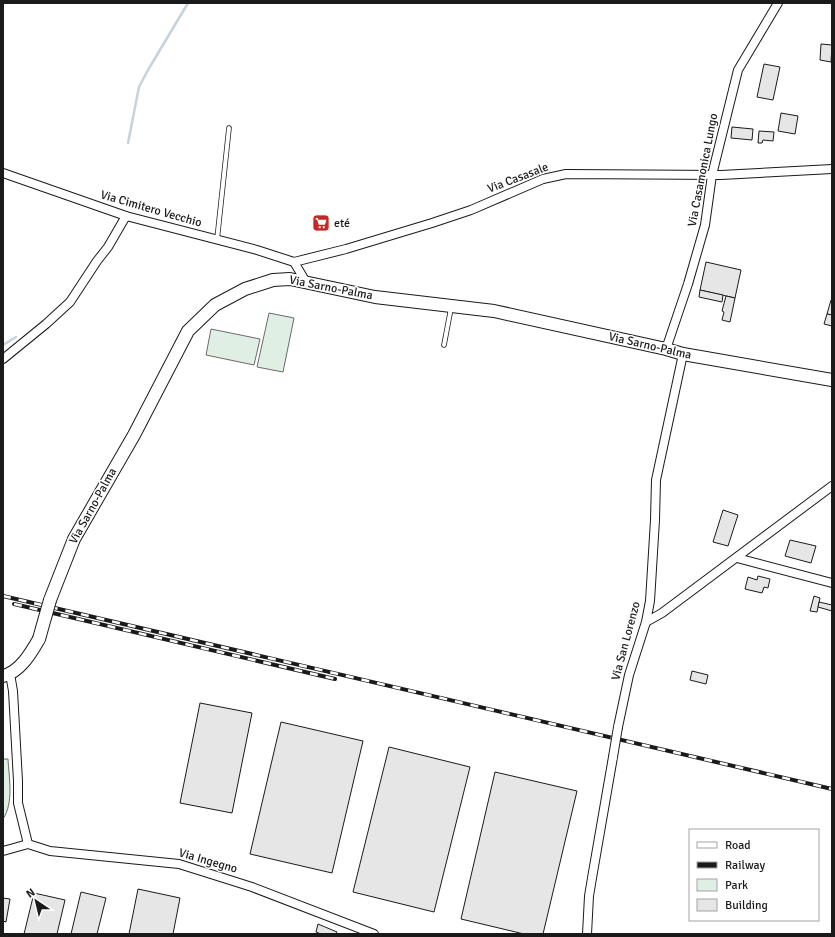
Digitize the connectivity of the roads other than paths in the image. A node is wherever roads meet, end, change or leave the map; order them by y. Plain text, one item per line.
1 (778, 3) edge
2 (230, 128) dead end
3 (832, 169) edge
4 (3, 173) edge
5 (712, 175) junction
6 (126, 216) junction
7 (217, 240) junction
8 (294, 262) junction
9 (306, 282) junction
10 (451, 305) junction
11 (444, 345) dead end
12 (666, 349) junction
13 (683, 354) junction
14 (3, 359) edge
15 (832, 380) edge
16 (832, 486) edge
17 (737, 558) junction
18 (832, 583) edge
19 (646, 622) junction
20 (7, 675) edge
21 (28, 844) junction
22 (6, 851) edge
23 (374, 934) edge
24 (587, 934) edge

1 - 5 street, Via Casamonica Lungo
2 - 7 lane
3 - 5 street, Via Casasale
4 - 6 street, Via Cimitero Vecchio
5 - 8 street, Via Casasale
5 - 12 street, Via Casamonica Lungo
6 - 7 street, Via Cimitero Vecchio
6 - 14 street
7 - 8 street, Via Cimitero Vecchio
8 - 9 street
9 - 10 main road, Via Sarno-Palma
9 - 20 main road, Via Sarno-Palma, bridge
10 - 11 lane
10 - 12 main road, Via Sarno-Palma
12 - 13 main road, Via Sarno-Palma
13 - 15 main road, Via Sarno-Palma
13 - 19 street, Via San Lorenzo
16 - 17 street
17 - 18 street
17 - 19 street
19 - 24 street, Via San Lorenzo, bridge
20 - 21 street
21 - 22 street
21 - 23 street, Via Ingegno

